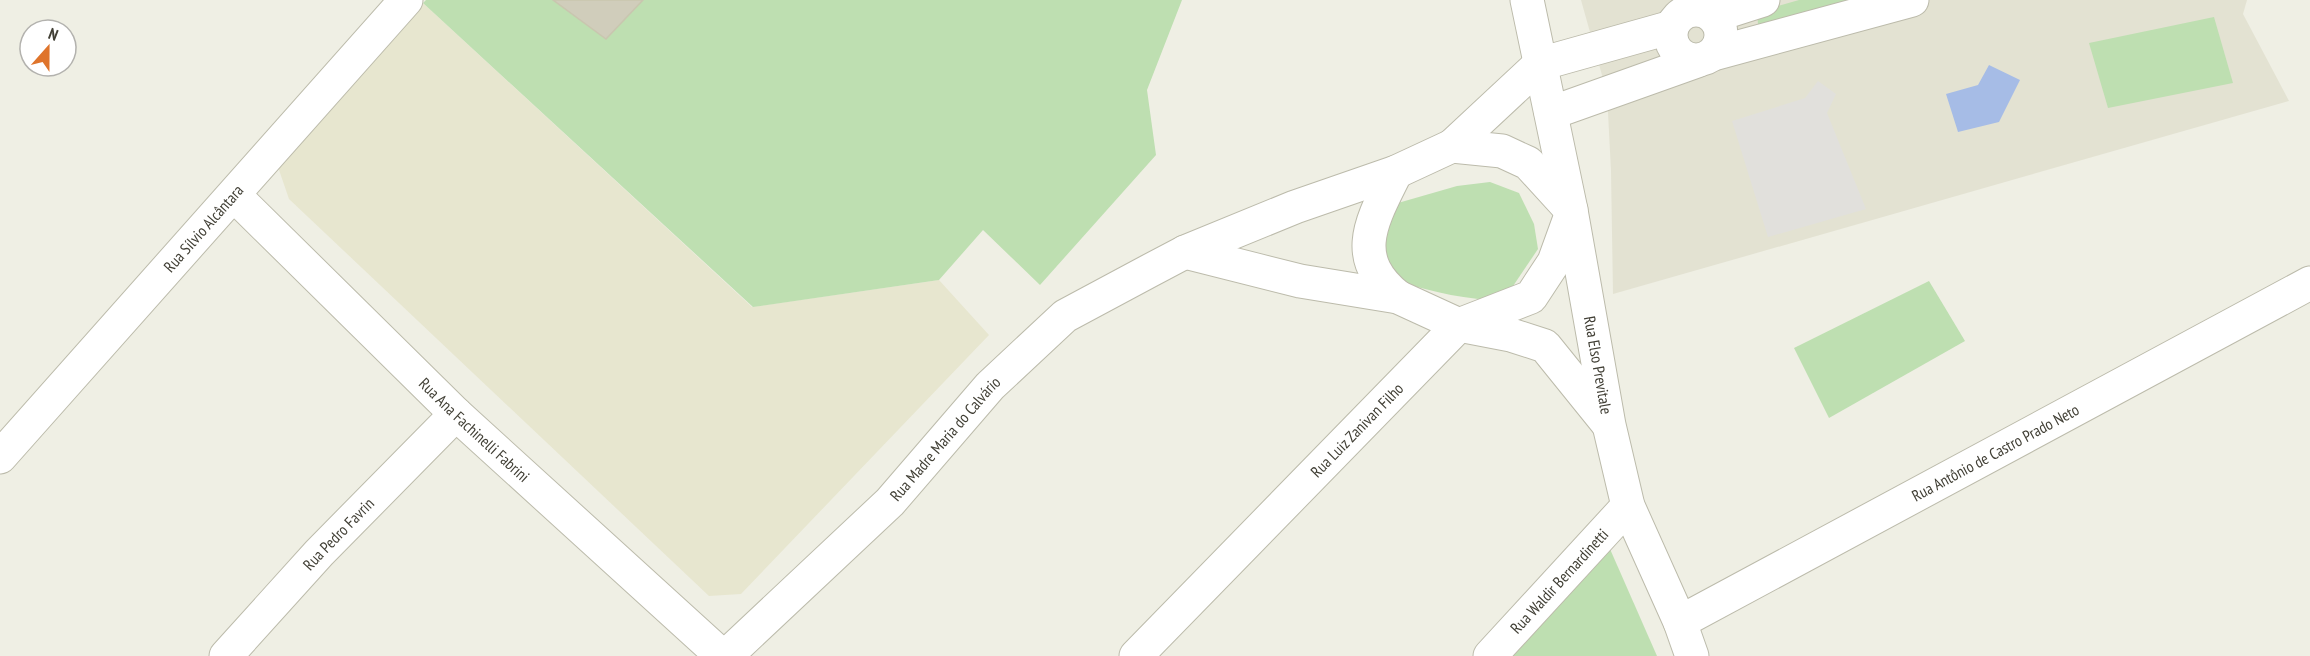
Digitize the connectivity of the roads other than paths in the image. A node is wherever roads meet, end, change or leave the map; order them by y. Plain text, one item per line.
1 (1527, 0) edge
2 (1763, 0) edge
3 (1912, 0) edge
4 (391, 5) edge
5 (1695, 13) edge
6 (1705, 58) junction
7 (1540, 64) junction
8 (1551, 113) junction
9 (1452, 146) junction
10 (1396, 172) junction
11 (234, 195) junction
12 (1571, 212) junction
13 (1185, 252) junction
14 (2310, 283) edge
15 (1398, 297) junction
16 (1459, 325) junction
17 (456, 414) junction
18 (1609, 426) junction
19 (0, 457) edge
20 (1628, 506) junction
21 (1680, 622) junction
22 (226, 656) edge
23 (724, 656) edge
24 (1136, 656) edge
25 (1490, 656) edge
26 (1692, 656) edge

1 - 7 street, Rua Elso Previtale
2 - 5 street
3 - 6 street
4 - 11 street, Rua Sílvio Alcântara
5 - 6 street
5 - 6 street
5 - 7 street
6 - 8 street
7 - 8 street, Rua Elso Previtale
7 - 9 street
8 - 12 street, Rua Elso Previtale
9 - 10 street, Rua Madre Maria do Calvário
9 - 12 street
10 - 13 street, Rua Madre Maria do Calvário
10 - 15 street
11 - 17 street, Rua Ana Fachinelli Fabrini
11 - 19 street, Rua Sílvio Alcântara
12 - 16 street, Rua Luiz Zanivan Filho
12 - 18 street, Rua Elso Previtale
13 - 15 street
13 - 23 street, Rua Madre Maria do Calvário
14 - 21 street, Rua Antônio de Castro Prado Neto
15 - 16 street
16 - 18 street
16 - 24 street, Rua Luiz Zanivan Filho
17 - 22 street, Rua Pedro Favrin
17 - 23 street, Rua Ana Fachinelli Fabrini
18 - 20 street, Rua Elso Previtale
20 - 21 street, Rua Elso Previtale
20 - 25 street, Rua Waldir Bernardinetti
21 - 26 street, Rua Elso Previtale

